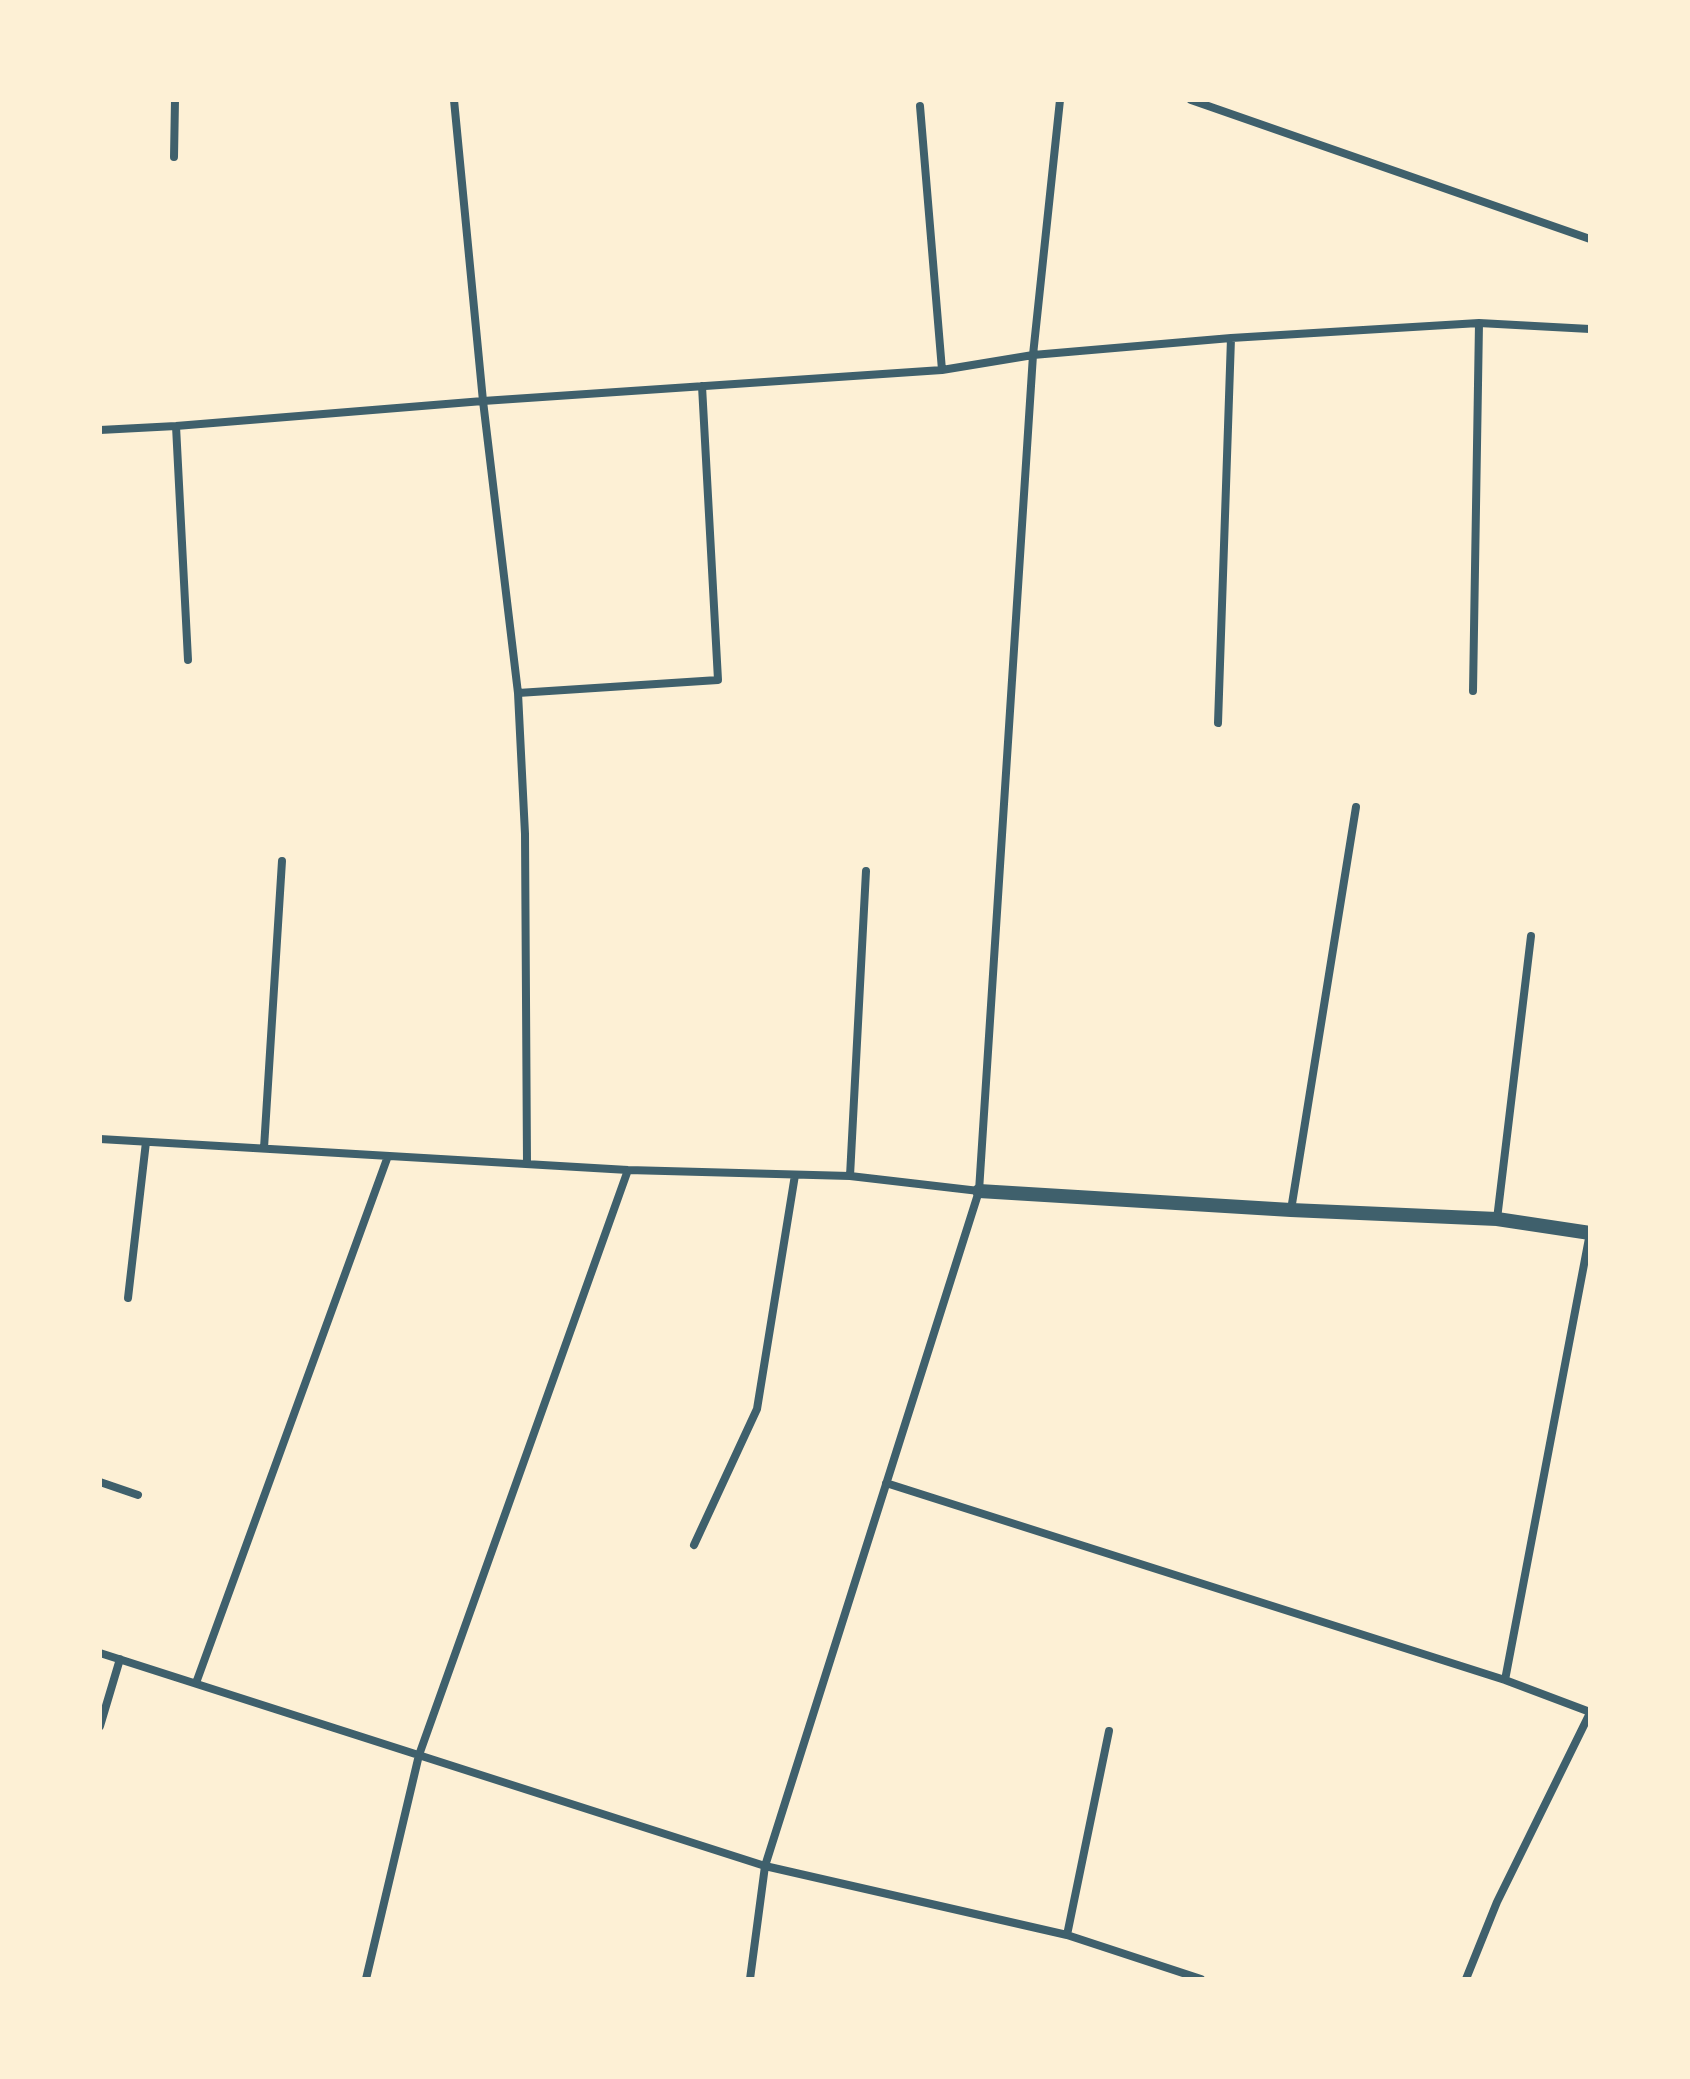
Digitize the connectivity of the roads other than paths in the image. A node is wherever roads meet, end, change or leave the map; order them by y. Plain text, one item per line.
1 (175, 100) edge
2 (454, 100) edge
3 (1060, 100) edge
4 (1191, 100) edge
5 (920, 106) dead end
6 (174, 157) dead end
7 (1590, 239) edge
8 (1479, 323) junction
9 (1590, 329) edge
10 (1231, 338) junction
11 (1033, 355) junction
12 (942, 370) junction
13 (702, 386) junction
14 (483, 401) junction
15 (176, 426) junction
16 (100, 430) edge
17 (188, 660) dead end
18 (1473, 691) dead end
19 (518, 693) junction
20 (1218, 723) dead end
21 (1356, 807) dead end
22 (282, 861) dead end
23 (866, 871) dead end
24 (1531, 936) dead end
25 (100, 1139) edge
26 (146, 1142) junction
27 (264, 1148) junction
28 (388, 1156) junction
29 (527, 1164) junction
30 (628, 1170) junction
31 (795, 1175) junction
32 (850, 1176) junction
33 (979, 1191) junction
34 (1291, 1210) junction
35 (1497, 1219) junction
36 (1590, 1233) edge
37 (128, 1298) dead end
38 (100, 1482) edge
39 (886, 1483) junction
40 (138, 1495) dead end
41 (694, 1545) dead end
42 (100, 1653) edge
43 (120, 1659) junction
44 (1505, 1680) junction
45 (196, 1683) junction
46 (1590, 1713) edge
47 (100, 1726) edge
48 (1109, 1731) dead end
49 (419, 1755) junction
50 (765, 1866) junction
51 (1067, 1935) junction
52 (366, 1979) edge
53 (750, 1979) edge
54 (1201, 1979) edge
55 (1466, 1979) edge

1 - 6 street
2 - 14 street
3 - 11 street
4 - 7 street
5 - 12 street
8 - 9 street
8 - 10 street
8 - 18 street
10 - 11 street
10 - 20 street
11 - 12 street
11 - 33 street
12 - 13 street
13 - 14 street
13 - 19 street
14 - 15 street
14 - 19 street
15 - 16 street
15 - 17 street
19 - 29 street
21 - 34 street
22 - 27 street
23 - 32 street
24 - 35 street
25 - 26 street
26 - 27 street
26 - 37 street
27 - 28 street
28 - 29 street
28 - 45 street
29 - 30 street
30 - 31 street
30 - 49 street
31 - 32 street
31 - 41 street
32 - 33 street
33 - 34 street
33 - 39 street
34 - 35 street
35 - 36 street
36 - 44 street
38 - 40 street
39 - 44 street
39 - 50 street
42 - 43 street
43 - 45 street
43 - 47 street
44 - 46 street
45 - 49 street
46 - 55 street
48 - 51 street
49 - 50 street
49 - 52 street
50 - 51 street
50 - 53 street
51 - 54 street

